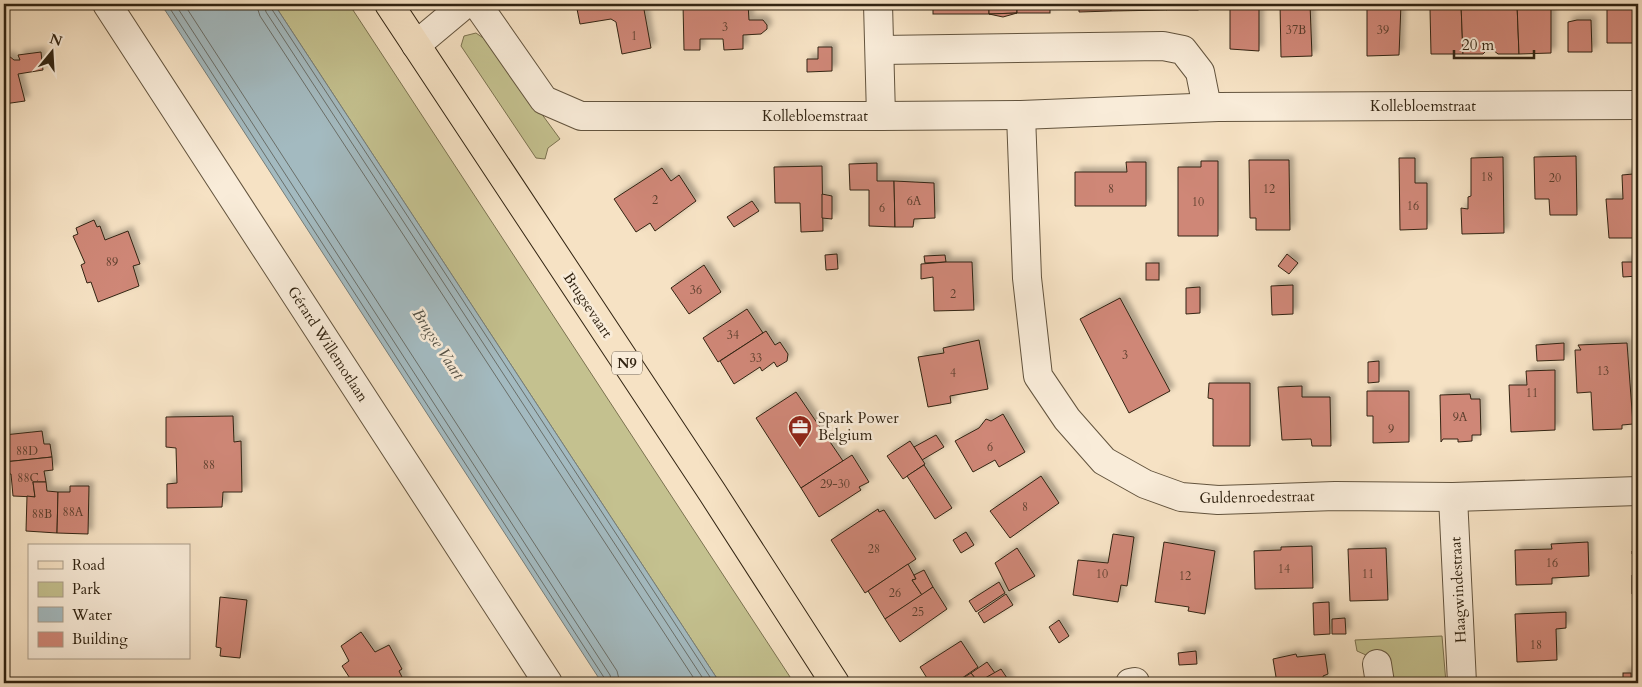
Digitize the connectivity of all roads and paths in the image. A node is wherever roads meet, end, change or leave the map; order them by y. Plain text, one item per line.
1 (108, 4) edge
2 (388, 4) edge
3 (466, 4) edge
4 (477, 4) edge
5 (878, 4) edge
6 (416, 45) junction
7 (880, 50) junction
8 (1638, 105) edge
9 (1207, 107) junction
10 (1021, 114) junction
11 (881, 116) junction
12 (1638, 491) edge
13 (1453, 497) junction
14 (548, 683) edge
15 (835, 683) edge
16 (1462, 683) edge

1 - 14 street, Gérard Willemotlaan
2 - 6 main road, Brugsevaart / N9
3 - 6 street
4 - 11 street, Kollebloemstraat
5 - 7 street
6 - 15 main road, Brugsevaart / N9
7 - 9 street
7 - 11 street
8 - 9 street, Kollebloemstraat
9 - 10 street, Kollebloemstraat
10 - 11 street, Kollebloemstraat
10 - 13 street, Guldenroedestraat
12 - 13 street, Guldenroedestraat
13 - 16 street, Haagwindestraat

